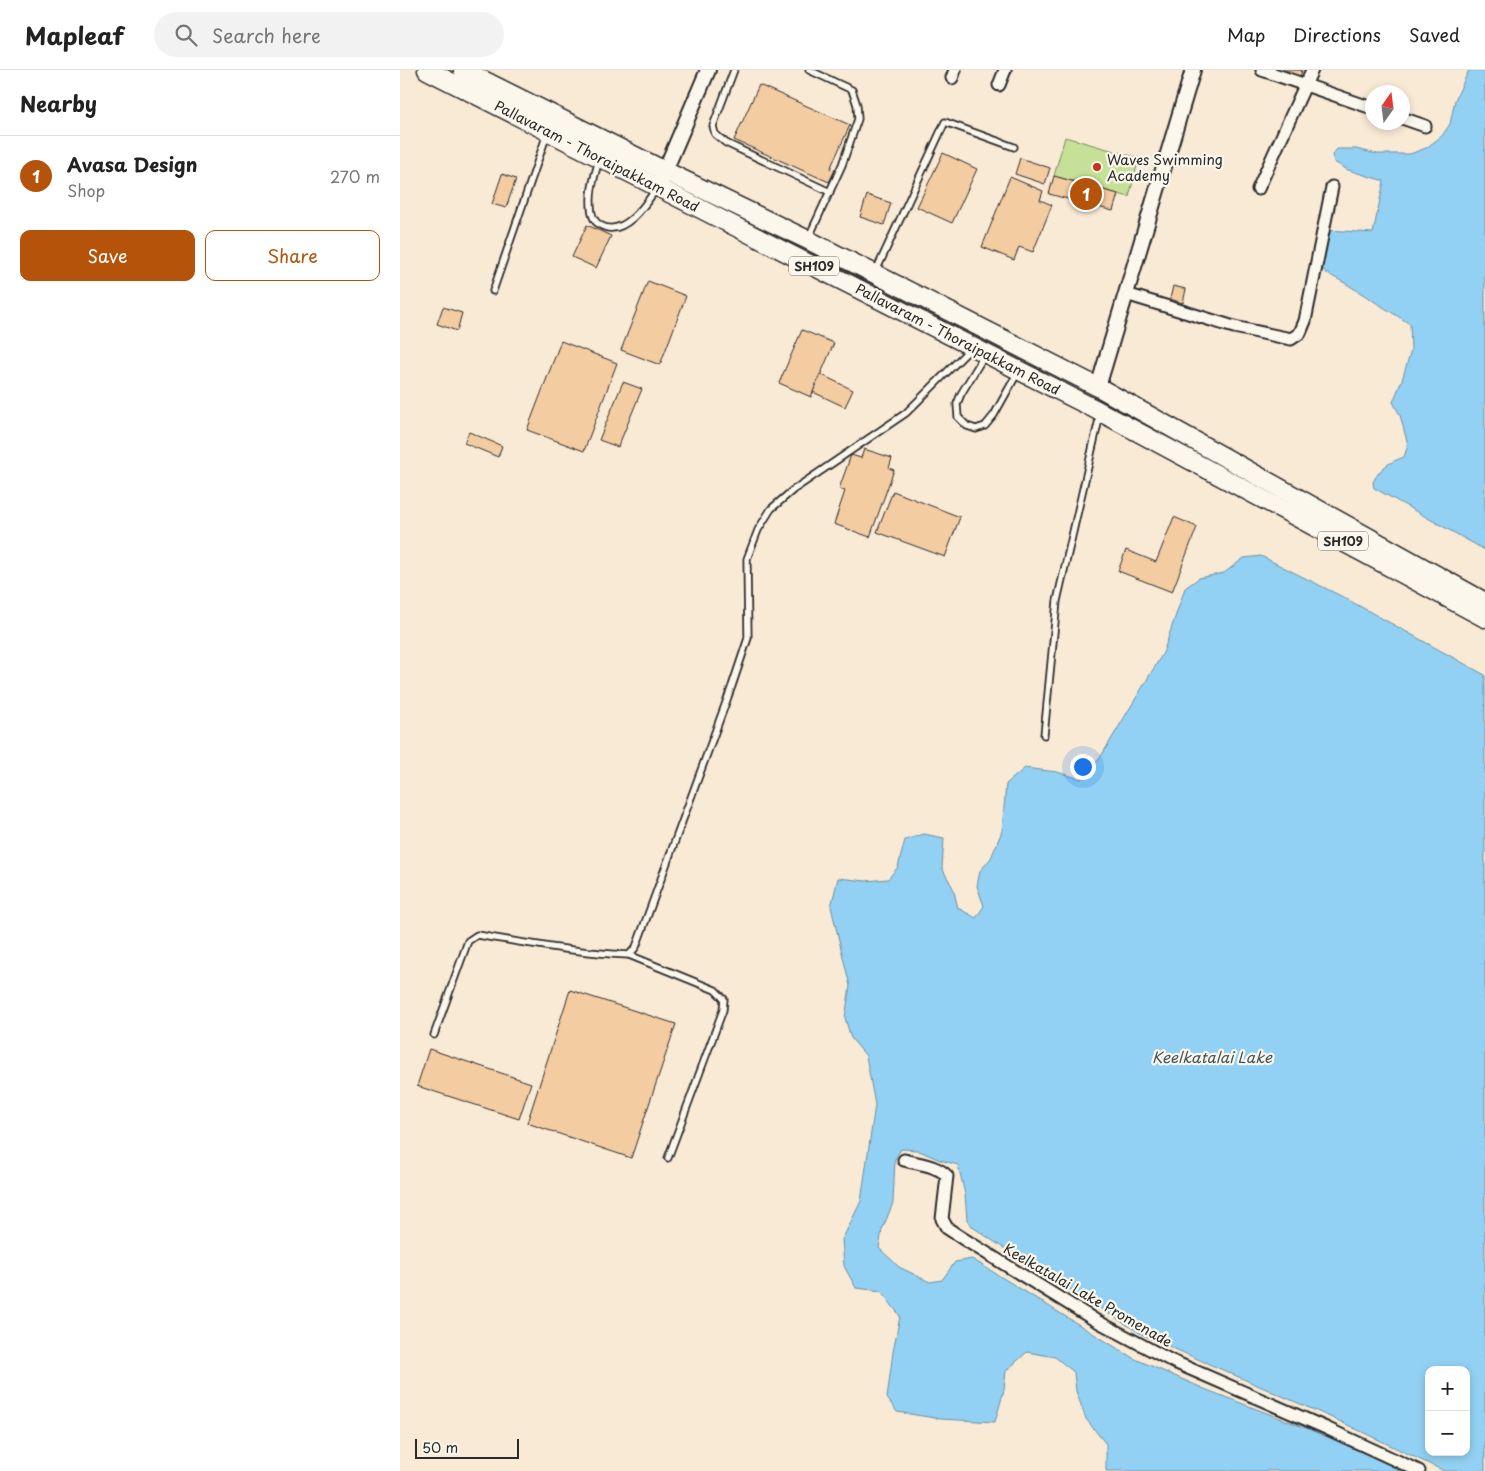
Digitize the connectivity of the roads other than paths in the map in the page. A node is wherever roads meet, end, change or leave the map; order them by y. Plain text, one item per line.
1 (427, 70) edge
2 (463, 70) edge
3 (708, 70) edge
4 (734, 70) edge
5 (809, 70) edge
6 (1005, 70) edge
7 (1193, 70) edge
8 (1262, 70) edge
9 (1312, 70) edge
10 (1307, 85) junction
11 (999, 86) dead end
12 (1365, 106) edge
13 (1410, 121) edge
14 (1425, 126) dead end
15 (548, 132) junction
16 (1014, 147) dead end
17 (600, 158) junction
18 (661, 179) junction
19 (1332, 187) dead end
20 (1258, 189) dead end
21 (830, 192) junction
22 (808, 240) junction
23 (875, 274) junction
24 (493, 292) dead end
25 (1126, 294) junction
26 (979, 350) junction
27 (1019, 370) junction
28 (1098, 387) junction
29 (1101, 412) junction
30 (1485, 602) edge
31 (1485, 618) edge
32 (1044, 734) dead end
33 (630, 955) junction
34 (434, 1035) dead end
35 (668, 1158) dead end
36 (904, 1160) dead end
37 (1419, 1471) edge

1 - 15 main road, Pallavaram - Thoraipakkam Road / SH109
2 - 18 main road, Pallavaram - Thoraipakkam Road / SH109
3 - 18 street
4 - 21 lane
5 - 21 lane
6 - 11 street
7 - 25 street
8 - 10 street
9 - 10 street
10 - 12 street
10 - 20 street
13 - 14 street
15 - 17 main road, Pallavaram - Thoraipakkam Road / SH109
15 - 24 lane
16 - 23 lane
17 - 18 main road, Pallavaram - Thoraipakkam Road / SH109
17 - 18 lane
18 - 22 main road, Pallavaram - Thoraipakkam Road / SH109
18 - 26 main road, Pallavaram - Thoraipakkam Road / SH109
19 - 25 street
21 - 22 lane
22 - 23 main road, Pallavaram - Thoraipakkam Road / SH109
23 - 28 main road, Pallavaram - Thoraipakkam Road / SH109
25 - 28 street
26 - 27 main road, Pallavaram - Thoraipakkam Road / SH109
26 - 27 lane
26 - 33 lane
27 - 29 main road, Pallavaram - Thoraipakkam Road / SH109
28 - 30 main road, Pallavaram - Thoraipakkam Road / SH109
29 - 31 main road, Pallavaram - Thoraipakkam Road / SH109
29 - 32 lane
33 - 34 lane
33 - 35 lane
36 - 37 street, Keelkatalai Lake Promenade

